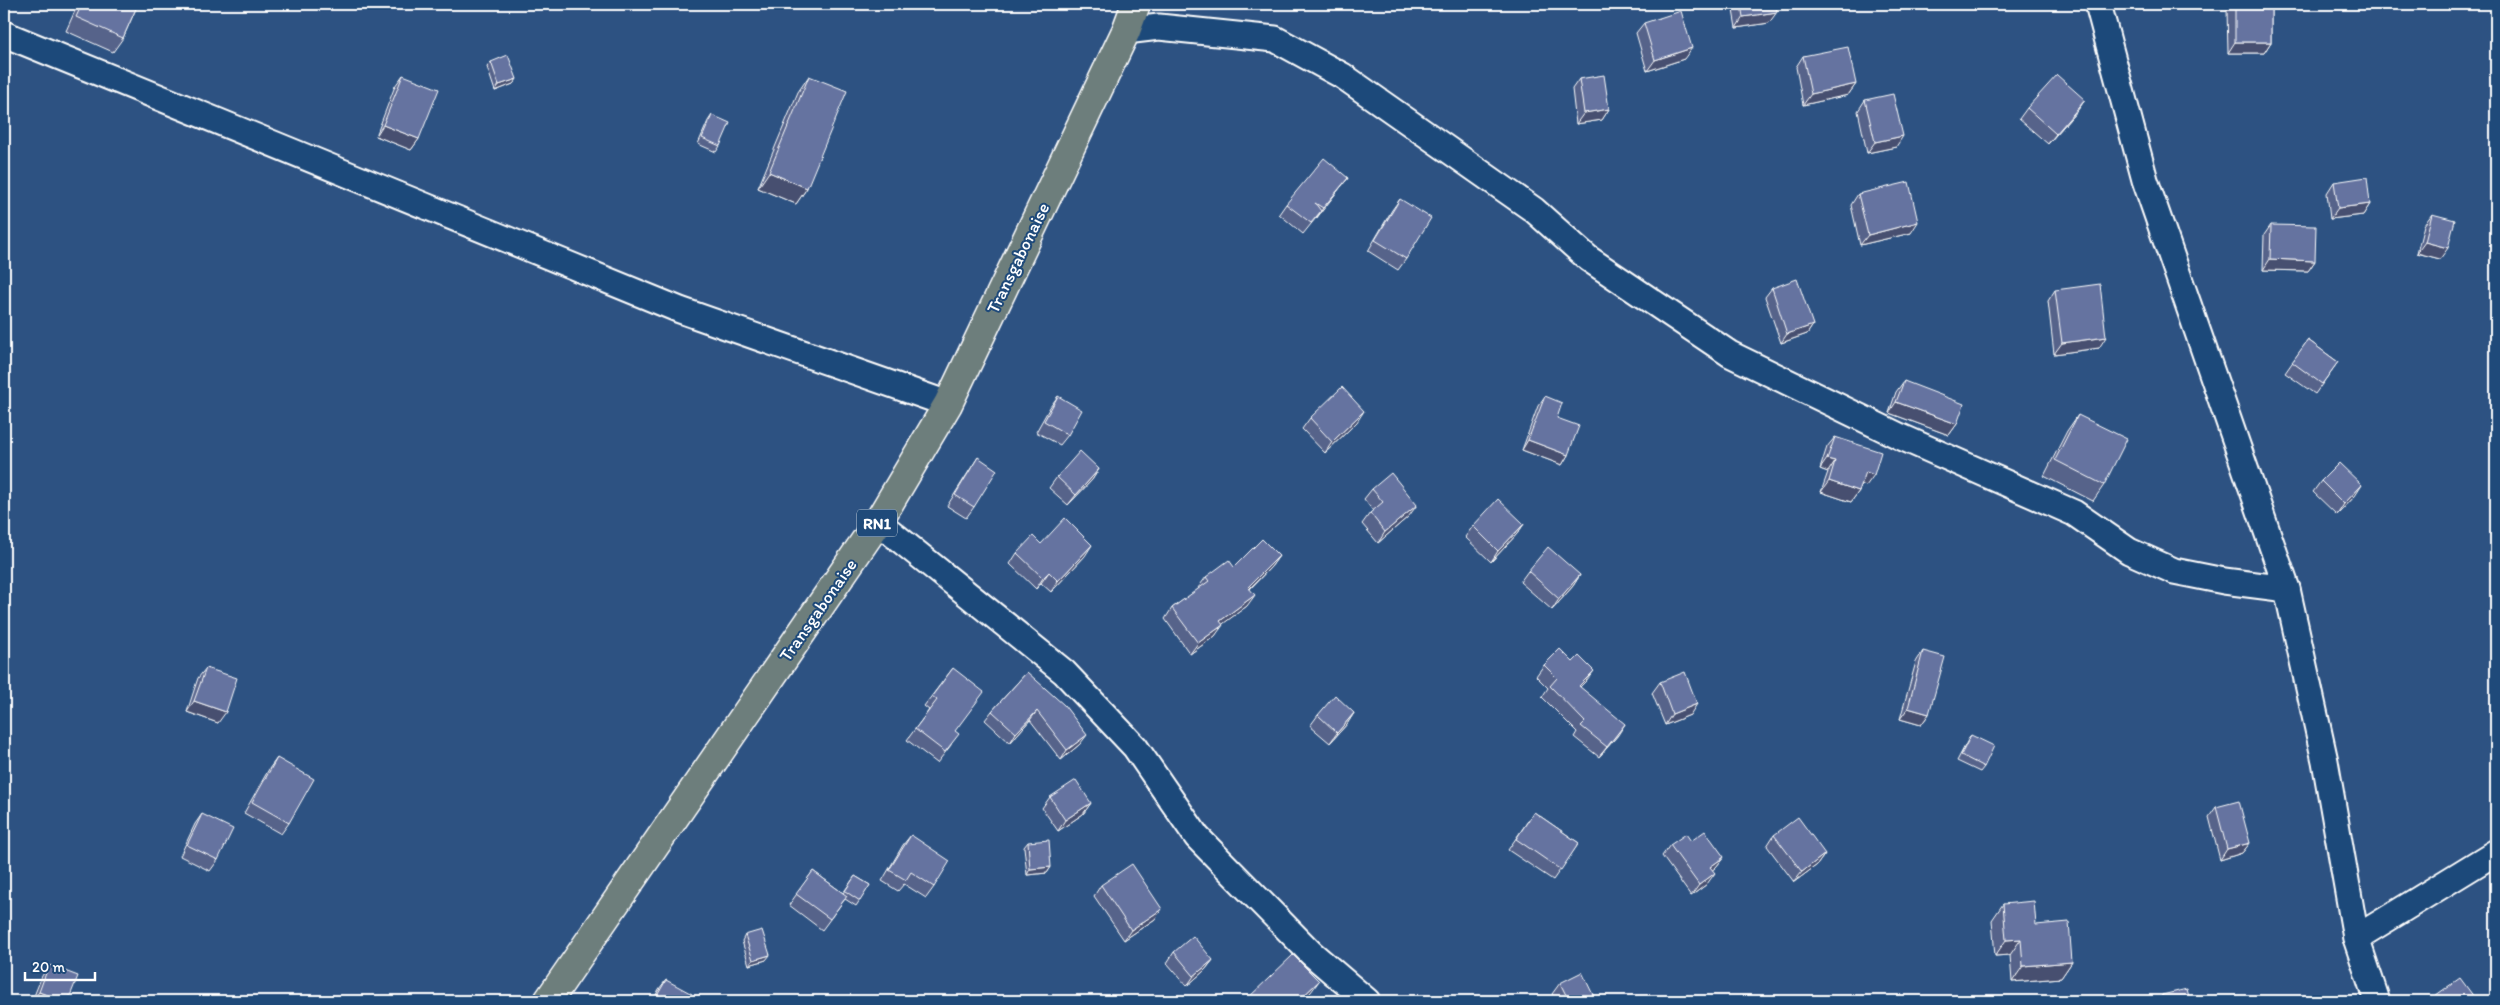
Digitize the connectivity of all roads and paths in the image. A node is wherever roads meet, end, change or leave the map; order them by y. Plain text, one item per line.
1 (1136, 4) edge
2 (2098, 4) edge
3 (1126, 31) junction
4 (4, 34) edge
5 (948, 404) junction
6 (878, 522) junction
7 (2287, 589) junction
8 (2496, 852) edge
9 (2356, 938) junction
10 (548, 1001) edge
11 (1367, 1001) edge
12 (2377, 1001) edge

1 - 3 highway, Transgabonaise / RN1
2 - 7 street
3 - 5 highway, Transgabonaise / RN1
3 - 7 street
4 - 5 street
5 - 6 highway, Transgabonaise / RN1
6 - 10 highway, Transgabonaise / RN1
6 - 11 street
7 - 9 street
8 - 9 street
9 - 12 street

